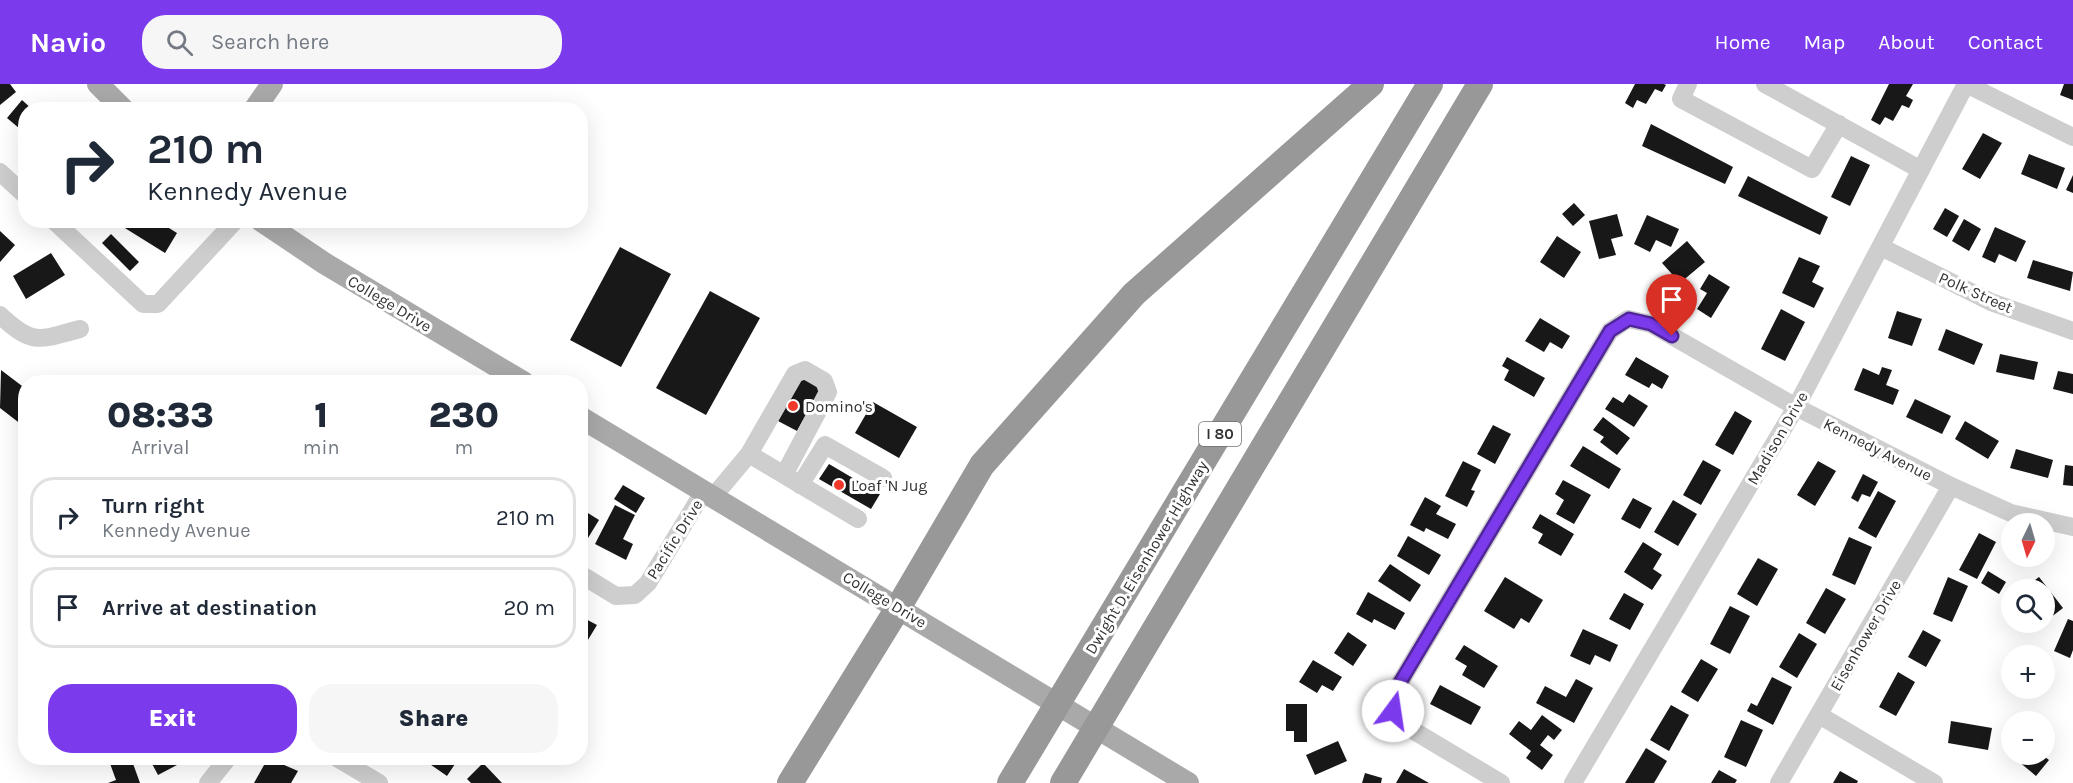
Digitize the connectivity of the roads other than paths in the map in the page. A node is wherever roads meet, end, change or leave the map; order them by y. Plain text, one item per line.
1 (98, 84) edge
2 (272, 84) edge
3 (1371, 84) edge
4 (1430, 84) edge
5 (1480, 84) edge
6 (1688, 84) edge
7 (1765, 84) edge
8 (1966, 84) edge
9 (116, 102) edge
10 (260, 102) edge
11 (1839, 124) junction
12 (2073, 137) edge
13 (1921, 170) junction
14 (0, 172) edge
15 (18, 189) edge
16 (61, 228) edge
17 (229, 228) edge
18 (272, 228) edge
19 (1881, 247) junction
20 (0, 315) edge
21 (81, 329) dead end
22 (2073, 331) edge
23 (511, 375) edge
24 (1796, 407) junction
25 (588, 422) edge
26 (749, 454) junction
27 (784, 475) junction
28 (883, 478) dead end
29 (800, 485) junction
30 (1951, 486) junction
31 (708, 494) junction
32 (858, 519) dead end
33 (2073, 527) edge
34 (588, 579) edge
35 (898, 608) junction
36 (1819, 715) junction
37 (222, 765) edge
38 (349, 765) edge
39 (1181, 779) edge
40 (1064, 782) edge
41 (208, 783) edge
42 (379, 783) edge
43 (790, 783) edge
44 (1010, 783) edge
45 (1501, 783) edge
46 (1573, 783) edge
47 (1779, 783) edge
48 (1934, 783) edge

1 - 9 main road
2 - 10 main road
3 - 35 highway
4 - 44 highway, Dwight D. Eisenhower Highway / I 80
5 - 40 highway, I 80
6 - 11 street
7 - 11 street
8 - 12 street
8 - 13 street, Madison Drive
11 - 13 street
13 - 19 street, Madison Drive
14 - 15 street
16 - 17 street
18 - 23 main road, College Drive
19 - 22 street, Polk Street
19 - 24 street, Madison Drive
20 - 21 street
24 - 30 street, Kennedy Avenue
24 - 45 street, Kennedy Avenue
24 - 46 street, Madison Drive
25 - 31 main road, College Drive
26 - 27 street
26 - 27 street, Pacific Drive
26 - 31 street, Pacific Drive
27 - 29 street
28 - 29 street
29 - 32 street
30 - 33 street, Kennedy Avenue
30 - 36 street, Eisenhower Drive
31 - 34 street, Pacific Drive
31 - 35 main road, College Drive
35 - 39 main road, College Drive
35 - 43 highway
36 - 47 street, Eisenhower Drive
36 - 48 street
37 - 41 street
38 - 42 street

